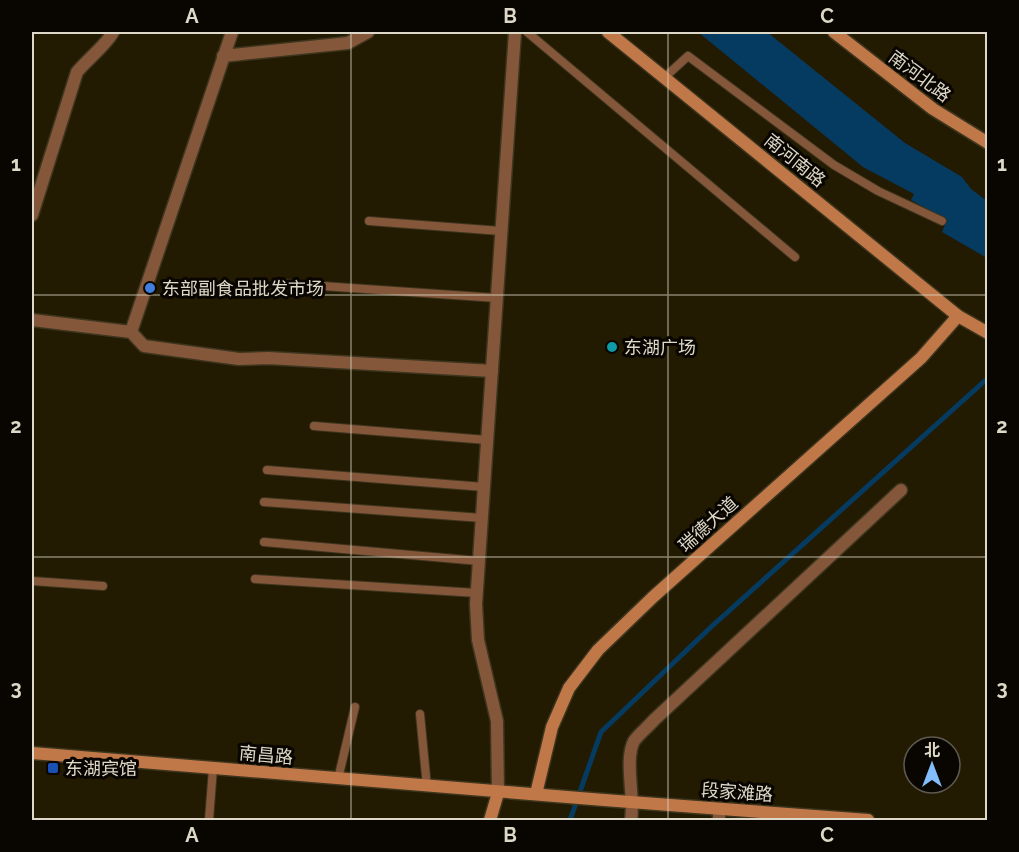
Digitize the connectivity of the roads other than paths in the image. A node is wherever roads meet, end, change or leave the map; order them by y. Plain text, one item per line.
1 (113, 32) edge
2 (232, 32) edge
3 (368, 32) edge
4 (514, 32) edge
5 (527, 32) edge
6 (608, 32) edge
7 (842, 34) edge
8 (223, 56) junction
9 (665, 77) junction
10 (987, 143) edge
11 (32, 215) edge
12 (369, 221) dead end
13 (942, 221) dead end
14 (501, 231) junction
15 (795, 257) dead end
16 (278, 283) dead end
17 (496, 297) junction
18 (958, 316) junction
19 (32, 320) edge
20 (131, 332) junction
21 (986, 332) edge
22 (492, 371) junction
23 (314, 426) dead end
24 (487, 440) junction
25 (267, 470) dead end
26 (484, 487) junction
27 (901, 490) dead end
28 (264, 502) dead end
29 (482, 518) junction
30 (264, 542) dead end
31 (479, 561) junction
32 (255, 579) dead end
33 (32, 581) edge
34 (103, 586) dead end
35 (476, 599) junction
36 (355, 707) dead end
37 (420, 714) dead end
38 (32, 753) edge
39 (213, 768) junction
40 (338, 779) junction
41 (427, 787) junction
42 (498, 793) junction
43 (536, 794) junction
44 (555, 796) joint
45 (634, 804) junction
46 (719, 815) edge
47 (209, 820) edge
48 (490, 820) edge
49 (632, 820) edge
50 (868, 820) edge

1 - 11 street
2 - 8 street
3 - 8 street
4 - 14 street
5 - 15 lane
6 - 9 street, 南河南路
7 - 10 street, 南河北路
8 - 20 street
9 - 13 lane
9 - 18 street, 南河南路
12 - 14 lane
14 - 17 street
16 - 17 lane
17 - 22 street
18 - 21 street, 南河南路
18 - 43 street, 瑞德大道
19 - 20 street
20 - 22 street
22 - 24 street
23 - 24 lane
24 - 26 street
25 - 26 lane
26 - 29 street
27 - 45 street
28 - 29 lane
29 - 31 street
30 - 31 lane
31 - 35 street
32 - 35 lane
33 - 34 lane
35 - 42 street
36 - 40 lane
37 - 41 lane
38 - 39 street, 南昌路
39 - 40 street, 南昌路
39 - 47 lane
40 - 41 street, 南昌路
41 - 42 street, 南昌路
42 - 43 street, 南昌路
42 - 48 street
43 - 44 street, 南昌路
44 - 45 street, 段家滩路, bridge
45 - 46 street, 段家滩路
45 - 49 street
46 - 50 street, 段家滩路

